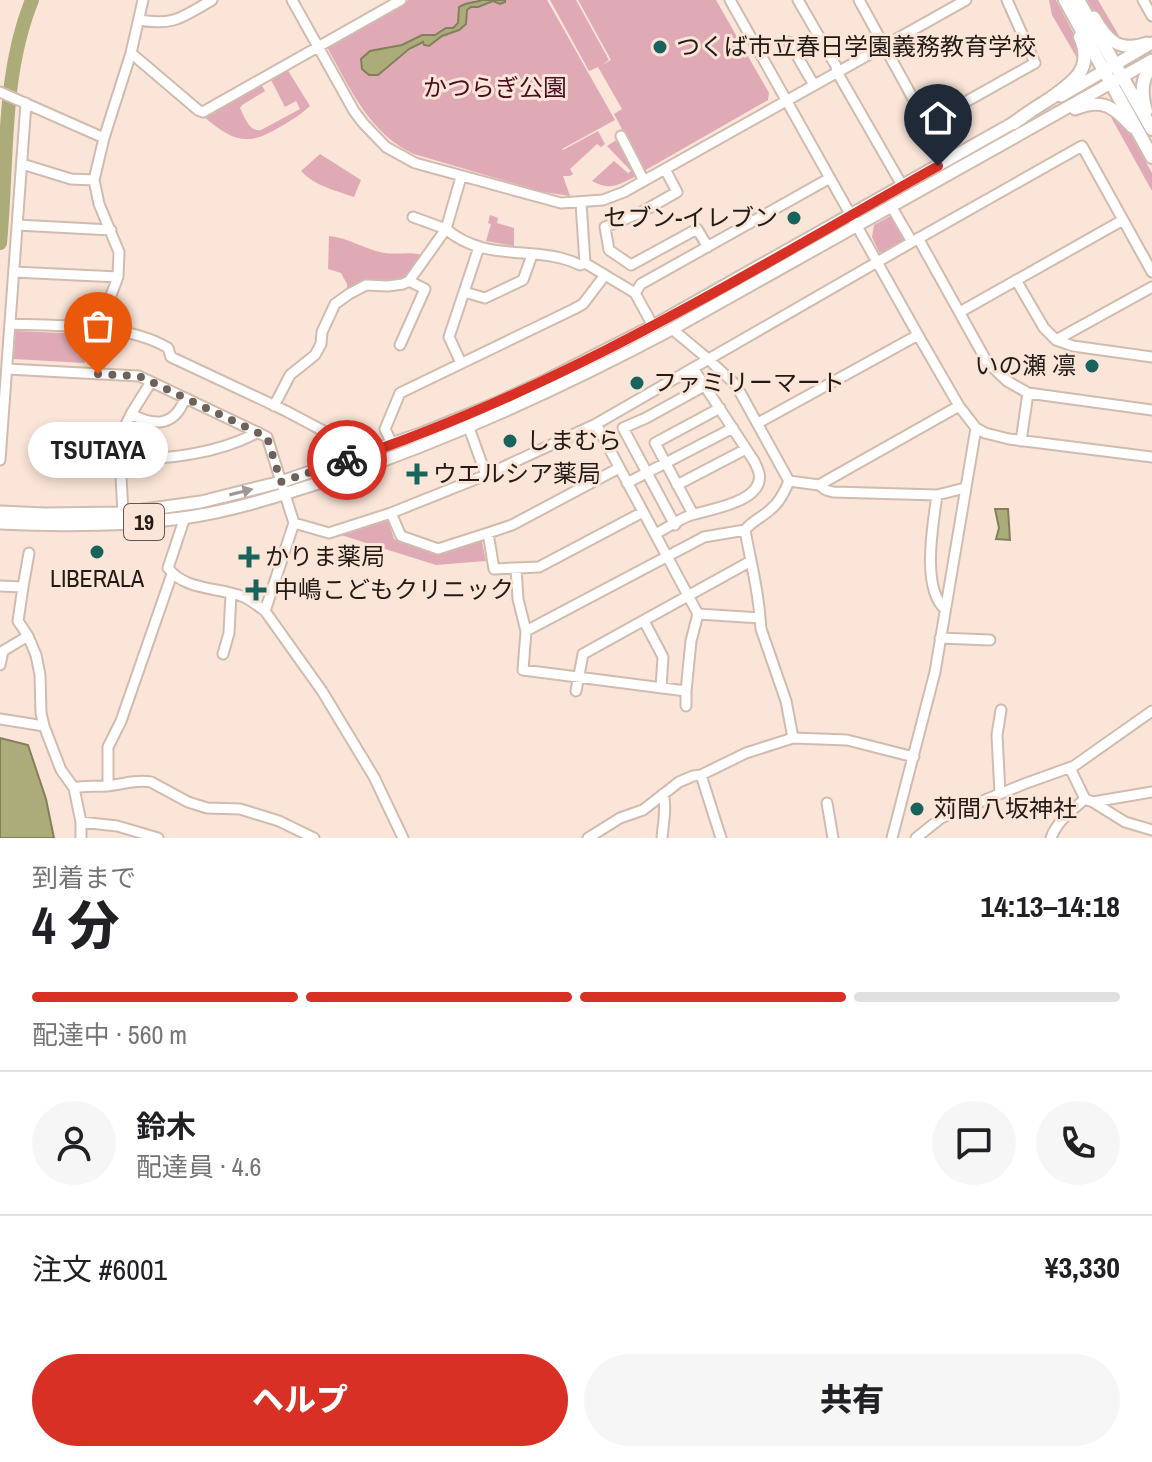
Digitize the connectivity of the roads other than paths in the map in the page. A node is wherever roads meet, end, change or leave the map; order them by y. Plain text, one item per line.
1 (143, 0) edge
2 (212, 0) edge
3 (292, 0) edge
4 (401, 0) edge
5 (730, 0) edge
6 (798, 0) edge
7 (859, 0) edge
8 (966, 0) edge
9 (1007, 0) edge
10 (1064, 0) edge
11 (1080, 0) edge
12 (1143, 0) edge
13 (1152, 16) edge
14 (139, 20) junction
15 (789, 42) dead end
16 (1152, 42) edge
17 (884, 45) junction
18 (318, 47) junction
19 (131, 53) junction
20 (1152, 60) edge
21 (1152, 66) edge
22 (837, 72) junction
23 (1113, 74) junction
24 (814, 85) junction
25 (1, 92) edge
26 (23, 101) junction
27 (786, 101) junction
28 (928, 123) junction
29 (1016, 128) junction
30 (1152, 129) edge
31 (1138, 133) junction
32 (621, 136) dead end
33 (104, 138) junction
34 (944, 155) dead end
35 (1152, 157) edge
36 (22, 164) junction
37 (665, 169) junction
38 (461, 177) junction
39 (830, 178) junction
40 (94, 180) junction
41 (899, 180) dead end
42 (644, 181) junction
43 (581, 203) junction
44 (894, 211) dead end
45 (413, 217) dead end
46 (853, 220) junction
47 (1123, 220) junction
48 (17, 225) junction
49 (446, 229) junction
50 (111, 230) junction
51 (915, 240) junction
52 (479, 247) junction
53 (708, 247) junction
54 (532, 255) junction
55 (878, 262) junction
56 (585, 263) junction
57 (14, 272) junction
58 (1152, 272) edge
59 (605, 275) junction
60 (118, 277) junction
61 (1016, 280) junction
62 (409, 281) junction
63 (1152, 287) edge
64 (464, 292) junction
65 (635, 293) junction
66 (960, 312) junction
67 (10, 324) junction
68 (653, 326) junction
69 (101, 328) junction
70 (672, 329) junction
71 (918, 335) junction
72 (1056, 340) junction
73 (400, 345) dead end
74 (1152, 357) edge
75 (708, 359) junction
76 (461, 363) junction
77 (693, 368) junction
78 (7, 369) junction
79 (98, 374) junction
80 (151, 382) junction
81 (704, 386) junction
82 (1028, 393) junction
83 (185, 398) junction
84 (274, 406) junction
85 (959, 406) junction
86 (720, 408) junction
87 (1152, 410) edge
88 (131, 414) junction
89 (758, 423) junction
90 (596, 424) junction
91 (469, 428) junction
92 (733, 428) junction
93 (976, 428) junction
94 (258, 432) junction
95 (1021, 441) junction
96 (392, 444) junction
97 (746, 449) junction
98 (356, 457) junction
99 (1152, 457) edge
100 (0, 460) edge
101 (121, 461) junction
102 (666, 464) junction
103 (619, 468) junction
104 (647, 473) junction
105 (486, 475) junction
106 (789, 481) junction
107 (281, 482) junction
108 (627, 483) junction
109 (677, 485) junction
110 (819, 485) junction
111 (965, 488) junction
112 (284, 494) junction
113 (937, 495) junction
114 (0, 512) edge
115 (643, 512) junction
116 (123, 513) junction
117 (391, 513) junction
118 (693, 514) junction
119 (185, 517) junction
120 (0, 523) edge
121 (294, 523) junction
122 (675, 525) junction
123 (745, 530) junction
124 (488, 533) junction
125 (655, 534) junction
126 (29, 553) dead end
127 (667, 557) junction
128 (751, 561) junction
129 (516, 568) junction
130 (172, 574) junction
131 (0, 586) edge
132 (23, 587) junction
133 (231, 593) junction
134 (688, 595) junction
135 (945, 609) junction
136 (265, 611) junction
137 (698, 614) junction
138 (760, 618) junction
139 (644, 621) junction
140 (526, 631) junction
141 (28, 636) junction
142 (940, 638) junction
143 (990, 640) dead end
144 (223, 654) dead end
145 (0, 665) edge
146 (579, 678) junction
147 (661, 688) junction
148 (576, 691) dead end
149 (686, 691) junction
150 (686, 706) dead end
151 (1001, 710) dead end
152 (1152, 711) edge
153 (0, 719) edge
154 (44, 726) junction
155 (793, 738) junction
156 (914, 757) junction
157 (1070, 768) junction
158 (701, 775) junction
159 (108, 786) junction
160 (74, 788) junction
161 (1152, 792) edge
162 (663, 794) junction
163 (1000, 794) junction
164 (1089, 801) junction
165 (827, 803) dead end
166 (81, 822) junction
167 (1152, 830) edge
168 (81, 838) edge
169 (158, 838) edge
170 (314, 838) edge
171 (403, 838) edge
172 (588, 838) edge
173 (662, 838) edge
174 (721, 838) edge
175 (833, 838) edge
176 (892, 838) edge
177 (916, 838) edge
178 (1051, 838) edge

1 - 14 street
2 - 14 street
3 - 18 street
4 - 18 street
5 - 27 street
6 - 22 street
7 - 17 street
8 - 17 street
9 - 28 street
10 - 23 highway
10 - 29 highway
11 - 16 main road
11 - 23 highway
12 - 13 street
14 - 19 street
15 - 24 street
16 - 23 main road
17 - 22 street
17 - 28 street
18 - 19 street
18 - 38 street
19 - 33 street
20 - 23 main road
21 - 30 highway
22 - 24 street
22 - 41 street
23 - 29 main road, 19
23 - 30 highway
23 - 31 highway
24 - 27 street
25 - 26 street
26 - 33 street
26 - 36 street
27 - 37 street
27 - 39 street
28 - 34 street
29 - 31 main road
29 - 46 main road, 19
31 - 35 highway
32 - 42 street
33 - 40 street
36 - 40 street
36 - 48 street
37 - 42 street
37 - 53 street
38 - 43 street
38 - 49 street
39 - 46 street
39 - 53 street
40 - 50 street
42 - 43 street
43 - 56 street
44 - 51 street
45 - 49 street
46 - 55 street
46 - 68 main road, 19
46 - 70 main road, 19
47 - 51 street
47 - 58 street
47 - 61 street
48 - 50 street
48 - 57 street
49 - 52 street
49 - 62 street
50 - 60 street
51 - 55 street
51 - 66 street
52 - 54 street
52 - 64 street
53 - 65 street
54 - 56 street
54 - 64 street
55 - 71 street
55 - 75 street
56 - 59 street
57 - 60 street
57 - 67 street
59 - 65 street
59 - 76 street
60 - 69 street
61 - 66 street
61 - 72 street
62 - 73 street
62 - 84 street
63 - 72 street
64 - 76 street
65 - 68 street
66 - 82 street
67 - 69 street
67 - 78 street
68 - 96 main road, 19
69 - 79 street
69 - 84 street
70 - 75 street
70 - 91 main road, 19
71 - 85 street
71 - 89 street
72 - 74 street
75 - 77 street
75 - 89 street
76 - 96 street
77 - 81 street
77 - 90 street
78 - 79 street
78 - 100 street
79 - 80 street
80 - 83 street
80 - 88 street
81 - 86 street
81 - 104 street
82 - 87 street
82 - 95 street
83 - 88 street
83 - 94 street
84 - 98 street
85 - 93 street
85 - 110 street
86 - 92 street
86 - 102 street
88 - 101 street
89 - 106 street
90 - 103 street
90 - 105 street
91 - 105 street
91 - 112 main road, 19
92 - 97 street
92 - 102 street
93 - 95 street
93 - 111 street
94 - 101 street
94 - 107 street
95 - 99 street
96 - 98 main road, 19
97 - 109 street
97 - 118 street
98 - 107 main road, 19
101 - 116 street
102 - 104 street
102 - 109 street
103 - 108 street
103 - 124 street
104 - 108 street
104 - 122 street
105 - 117 street
106 - 110 street
106 - 123 street
107 - 112 street
116 -> 107 main road, 19
108 - 115 street
109 - 118 street
110 - 113 street
111 - 113 street
111 - 135 street
112 - 119 main road, 19
112 - 121 street
113 - 135 street
114 - 116 main road, 19
115 - 125 street
115 - 129 street
117 - 121 street
117 - 124 street
118 - 122 street
119 - 120 main road, 19
119 - 130 street
121 - 136 street
122 - 125 street
123 - 127 street
123 - 128 street
124 - 129 street
125 - 127 street
126 - 132 street
127 - 134 street
127 - 140 street
128 - 134 street
128 - 138 street
129 - 140 street
130 - 133 street
130 - 159 street
131 - 132 street
132 - 141 street
133 - 136 street
133 - 144 street
134 - 137 street
134 - 139 street
135 - 142 street
136 - 171 street
137 - 138 street
137 - 149 street
138 - 155 street
139 - 146 street
139 - 147 street
140 - 146 street
141 - 145 street
141 - 154 street
142 - 143 street
142 - 156 street
146 - 147 street
146 - 148 street
147 - 149 street
149 - 150 street
151 - 163 street
152 - 157 street
153 - 154 street
154 - 160 street
155 - 156 street
155 - 158 street
156 - 176 street
157 - 163 street
157 - 164 street
158 - 162 street
158 - 174 street
159 - 160 street
159 - 170 street
160 - 166 street
161 - 164 street
162 - 172 street
162 - 173 street
163 - 177 street
164 - 167 street
164 - 178 street
165 - 175 street
166 - 168 street
166 - 169 street

